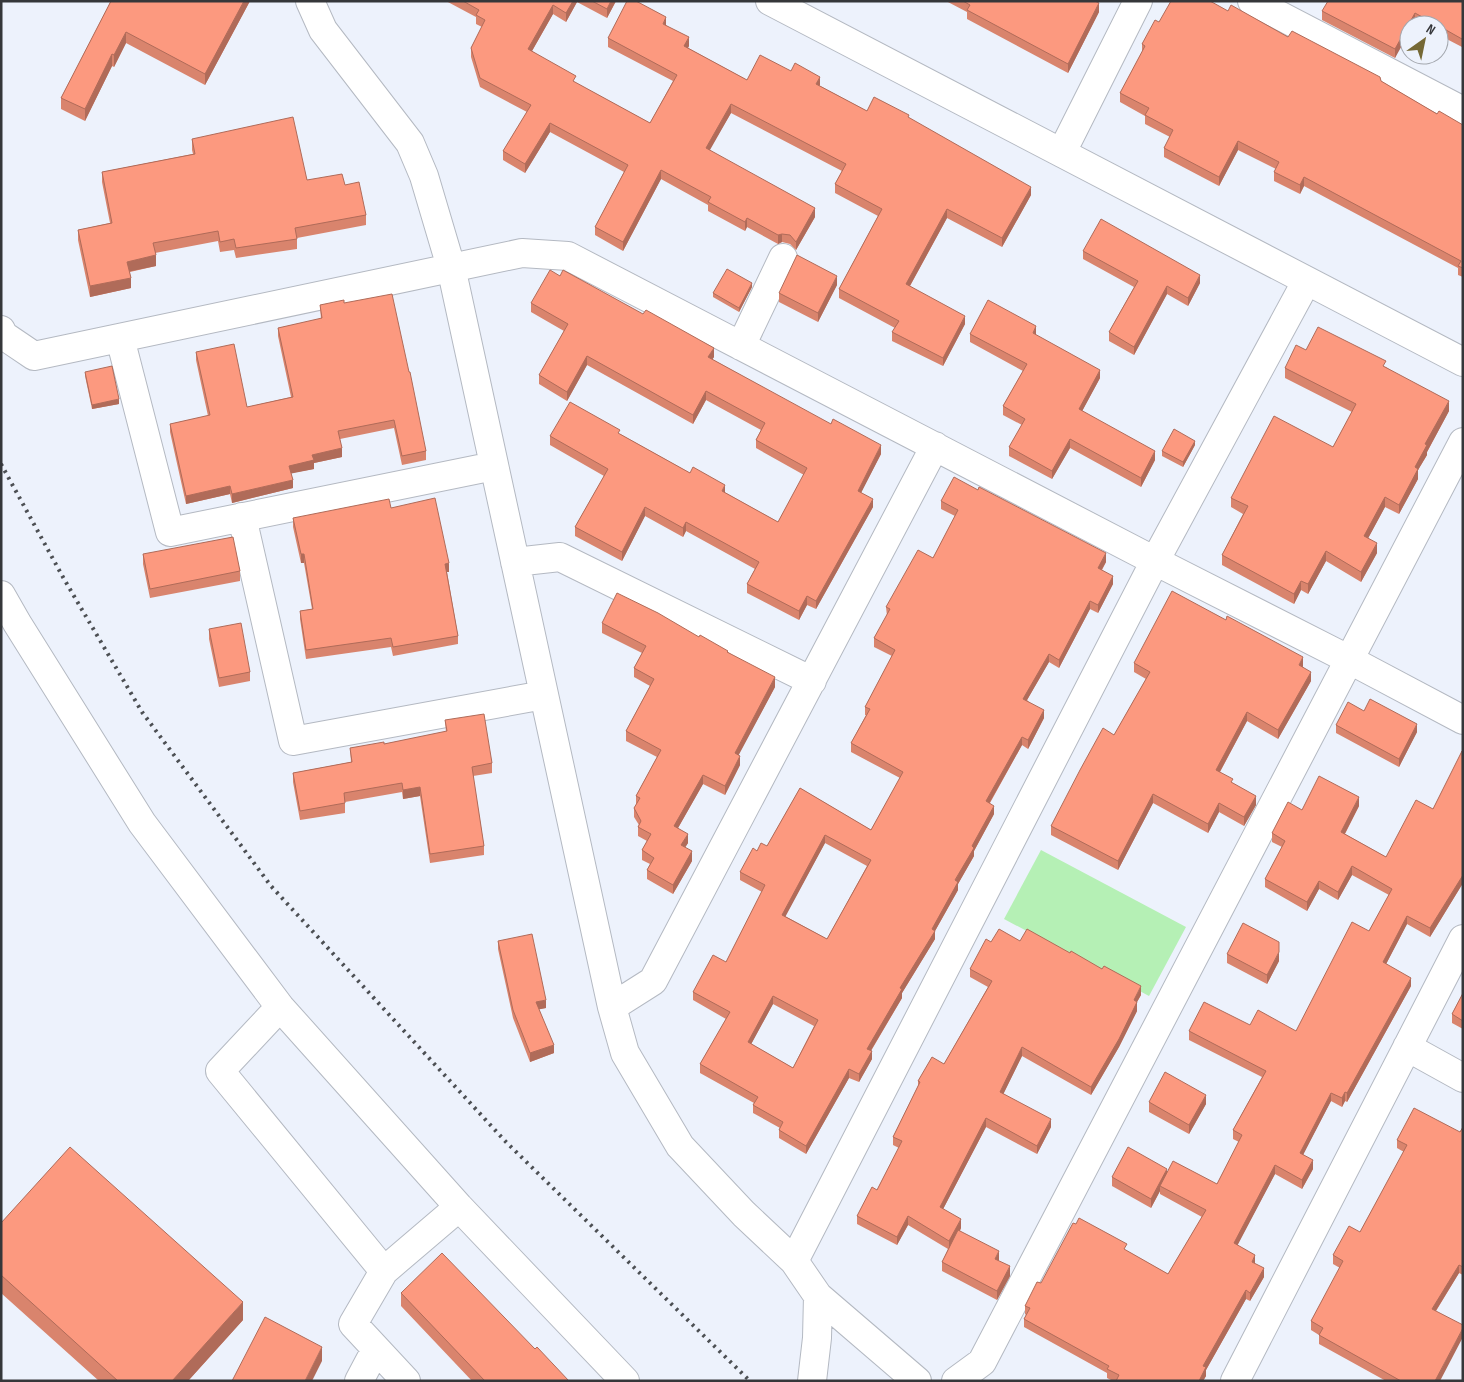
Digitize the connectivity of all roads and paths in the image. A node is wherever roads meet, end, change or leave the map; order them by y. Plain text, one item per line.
1 (310, 1) edge
2 (770, 1) edge
3 (1138, 1) edge
4 (1252, 1) edge
5 (1463, 111) edge
6 (1062, 152) junction
7 (783, 258) dead end
8 (451, 267) junction
9 (1306, 282) junction
10 (1, 330) edge
11 (120, 338) junction
12 (741, 346) junction
13 (1463, 362) edge
14 (1463, 442) edge
15 (936, 446) junction
16 (494, 466) junction
17 (242, 517) junction
18 (1155, 561) junction
19 (516, 562) junction
20 (1, 595) edge
21 (1348, 659) junction
22 (812, 681) junction
23 (544, 695) junction
24 (1463, 720) edge
25 (1463, 939) edge
26 (612, 1006) junction
27 (280, 1007) junction
28 (1407, 1047) junction
29 (1463, 1078) edge
30 (459, 1207) junction
31 (794, 1261) junction
32 (384, 1271) junction
33 (818, 1296) junction
34 (376, 1349) junction
35 (359, 1381) edge
36 (406, 1381) edge
37 (625, 1381) edge
38 (812, 1381) edge
39 (917, 1381) edge
40 (956, 1381) edge
41 (1235, 1381) edge

1 - 8 street
2 - 6 street
3 - 6 street
4 - 5 street
6 - 9 street
7 - 12 street
8 - 11 street
8 - 12 street
8 - 16 street
9 - 13 street
9 - 18 street
10 - 11 street
11 - 17 street
12 - 15 street
14 - 21 street
15 - 18 street
15 - 22 street
16 - 17 street
16 - 19 street
17 - 23 street
18 - 21 street
18 - 31 street
19 - 22 street
19 - 23 street
20 - 27 street
21 - 24 street
21 - 40 street
22 - 26 street
23 - 26 street
25 - 28 street
26 - 31 street
27 - 30 street
27 - 32 street
28 - 29 street
28 - 41 street
30 - 32 street
30 - 37 street
31 - 33 street
32 - 34 street
33 - 38 street
33 - 39 street
34 - 35 street
34 - 36 street

